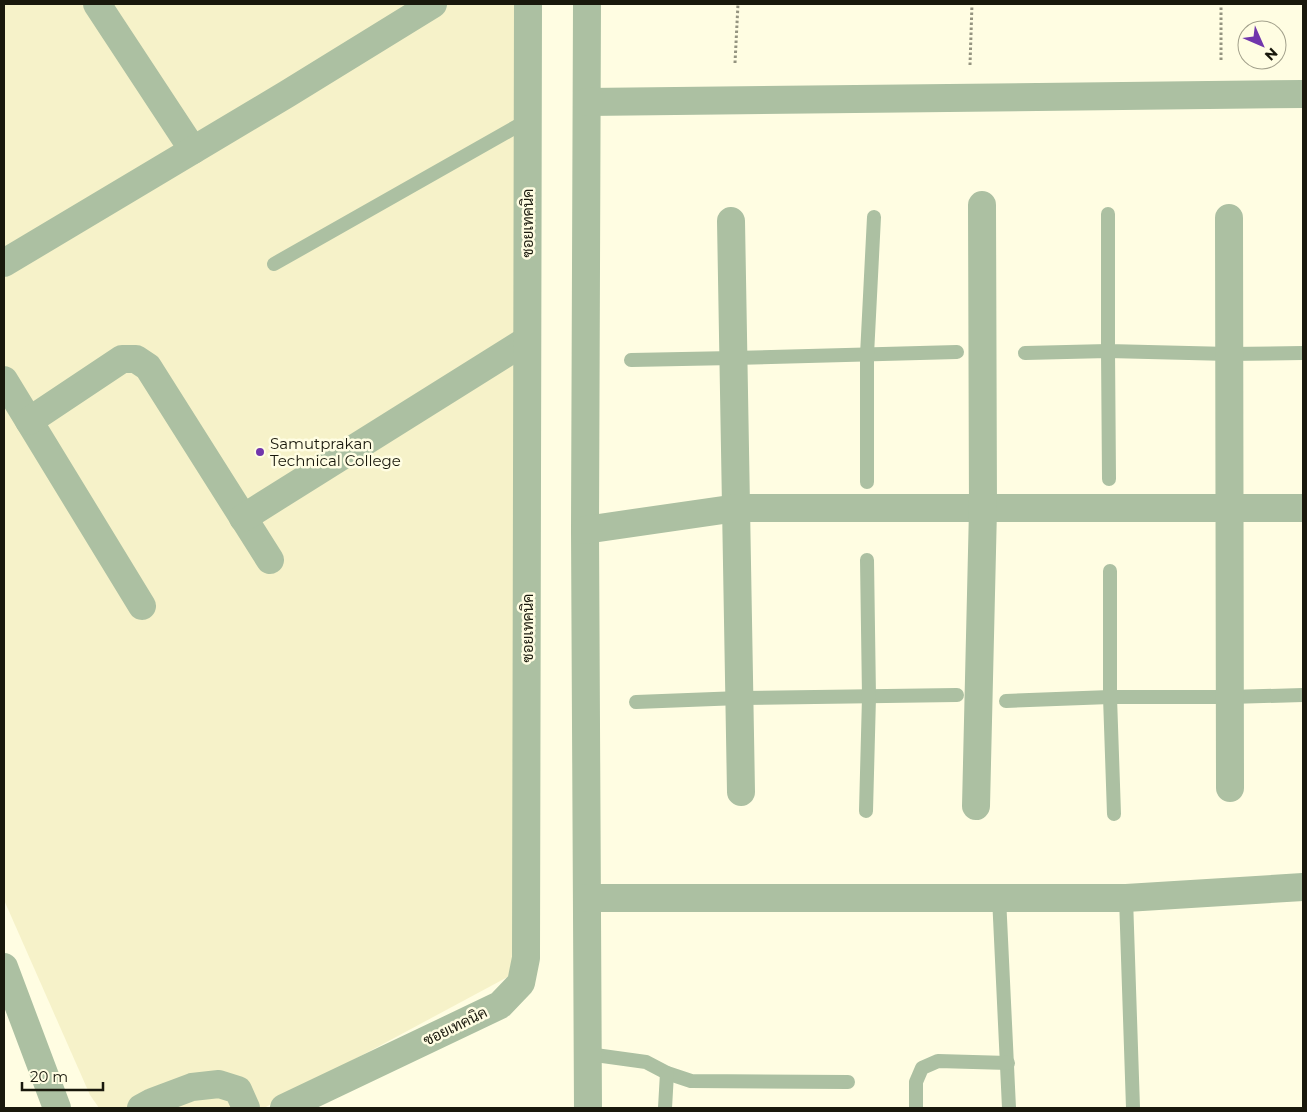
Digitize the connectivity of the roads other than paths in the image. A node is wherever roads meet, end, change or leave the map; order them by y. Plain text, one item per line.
1 (98, 4) edge
2 (433, 4) edge
3 (528, 4) edge
4 (587, 4) edge
5 (1303, 94) edge
6 (587, 102) junction
7 (528, 120) junction
8 (193, 150) junction
9 (982, 205) dead end
10 (1108, 214) dead end
11 (874, 218) dead end
12 (1229, 218) dead end
13 (731, 221) dead end
14 (4, 263) edge
15 (274, 264) dead end
16 (527, 340) junction
17 (1108, 351) junction
18 (957, 352) dead end
19 (1025, 352) dead end
20 (1229, 354) junction
21 (1303, 354) edge
22 (867, 355) junction
23 (733, 358) junction
24 (630, 360) dead end
25 (4, 380) edge
26 (29, 421) junction
27 (1109, 479) dead end
28 (867, 482) dead end
29 (736, 508) junction
30 (1303, 508) edge
31 (983, 509) junction
32 (1229, 509) junction
33 (243, 518) junction
34 (586, 530) junction
35 (270, 560) dead end
36 (867, 560) dead end
37 (1110, 571) dead end
38 (142, 606) dead end
39 (957, 695) dead end
40 (1303, 695) edge
41 (869, 696) junction
42 (1110, 697) junction
43 (1230, 697) junction
44 (740, 698) junction
45 (1007, 700) dead end
46 (636, 702) dead end
47 (1230, 788) dead end
48 (742, 792) dead end
49 (976, 806) dead end
50 (866, 811) dead end
51 (1114, 814) dead end
52 (1303, 887) edge
53 (999, 897) junction
54 (587, 898) junction
55 (1126, 898) junction
56 (4, 967) edge
57 (588, 1054) junction
58 (1008, 1063) junction
59 (667, 1073) junction
60 (848, 1082) dead end
61 (57, 1108) edge
62 (141, 1108) edge
63 (246, 1108) edge
64 (284, 1108) edge
65 (588, 1108) edge
66 (664, 1108) edge
67 (916, 1108) edge
68 (1010, 1108) edge
69 (1133, 1108) edge

1 - 8 street
2 - 8 street
3 - 7 street, ซอยเทคนิค
4 - 6 street
5 - 6 street
6 - 34 street
7 - 15 lane
7 - 16 street, ซอยเทคนิค
8 - 14 street
9 - 31 street
10 - 17 lane
11 - 22 lane
12 - 20 street
13 - 23 street
16 - 33 street
16 - 64 street, ซอยเทคนิค
17 - 19 lane
17 - 20 lane
17 - 27 lane
18 - 22 lane
20 - 21 lane
20 - 32 street
22 - 23 lane
22 - 28 lane
23 - 24 lane
23 - 29 street
25 - 26 street
26 - 33 street
26 - 38 street
29 - 31 street
29 - 34 street
29 - 44 street
30 - 32 street
31 - 32 street
31 - 49 street
32 - 43 street
33 - 35 street
34 - 54 street
36 - 41 lane
37 - 42 lane
39 - 41 lane
40 - 43 lane
41 - 44 lane
41 - 50 lane
42 - 43 lane
42 - 45 lane
42 - 51 lane
43 - 47 street
44 - 46 lane
44 - 48 street
52 - 55 street
53 - 54 street
53 - 55 street
53 - 58 lane
54 - 57 street
55 - 69 lane
56 - 61 street
57 - 59 lane
57 - 65 street
58 - 67 lane
58 - 68 lane
59 - 60 lane
59 - 66 lane
62 - 63 street

